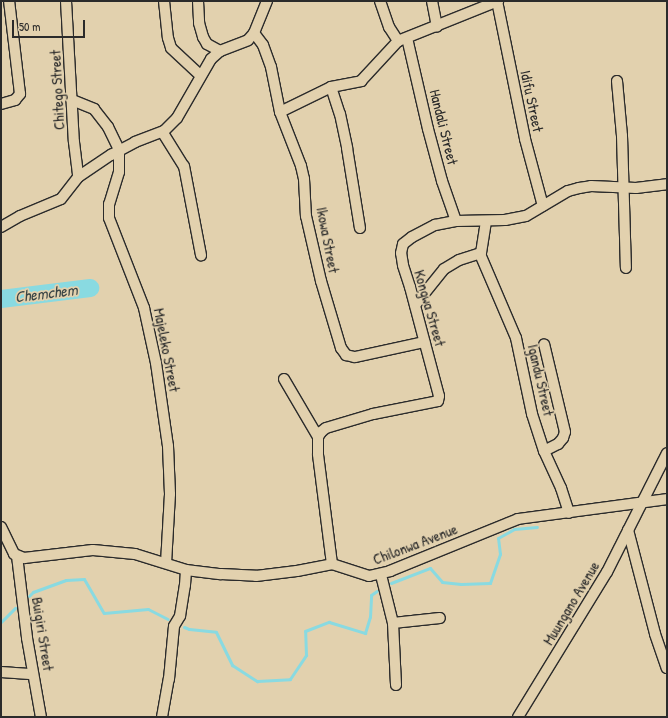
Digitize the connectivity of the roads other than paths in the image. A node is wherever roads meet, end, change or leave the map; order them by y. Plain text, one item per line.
1 (9, 1) edge
2 (66, 1) edge
3 (164, 1) edge
4 (198, 1) edge
5 (267, 1) edge
6 (380, 1) edge
7 (432, 1) edge
8 (498, 1) edge
9 (437, 27) junction
10 (254, 33) junction
11 (403, 40) junction
12 (220, 52) junction
13 (200, 75) junction
14 (618, 81) dead end
15 (331, 86) junction
16 (72, 100) junction
17 (1, 104) edge
18 (280, 112) junction
19 (163, 133) junction
20 (119, 150) junction
21 (78, 177) junction
22 (667, 184) edge
23 (623, 188) junction
24 (543, 206) junction
25 (456, 221) junction
26 (486, 222) junction
27 (1, 227) edge
28 (360, 228) dead end
29 (480, 254) junction
30 (201, 255) dead end
31 (626, 268) dead end
32 (415, 305) junction
33 (424, 342) junction
34 (544, 344) dead end
35 (284, 379) dead end
36 (318, 437) junction
37 (544, 451) junction
38 (667, 453) edge
39 (667, 499) edge
40 (643, 502) junction
41 (569, 513) junction
42 (628, 530) junction
43 (2, 532) edge
44 (16, 556) junction
45 (166, 563) junction
46 (332, 564) junction
47 (186, 570) junction
48 (381, 575) junction
49 (440, 618) dead end
50 (393, 623) junction
51 (667, 668) edge
52 (1, 672) edge
53 (33, 674) junction
54 (396, 685) dead end
55 (41, 717) edge
56 (162, 717) edge
57 (518, 717) edge

1 - 17 street
2 - 16 street, Chitego Street
3 - 13 street
4 - 12 street
5 - 10 street
6 - 11 street
7 - 9 street
8 - 9 street
8 - 24 street, Idifu Street
9 - 11 street
10 - 12 street
10 - 18 street, Ikowa Street
11 - 15 street
11 - 25 street, Handali Street
12 - 13 street
13 - 19 street
14 - 23 street
15 - 18 street
15 - 28 street
16 - 20 street
16 - 21 street, Chitego Street
18 - 33 street, Ikowa Street
19 - 20 street
19 - 30 street
20 - 21 street
20 - 45 street, Majeleko Street
21 - 27 street
22 - 23 street, Kongwa Street
23 - 24 street, Kongwa Street
23 - 31 street
24 - 26 street, Kongwa Street
25 - 26 street, Kongwa Street
25 - 32 street, Kongwa Street
26 - 29 street
29 - 32 street
29 - 37 street, Igandu Street
32 - 33 street, Kongwa Street
33 - 36 street, Kongwa Street
34 - 37 street
35 - 36 street
36 - 46 street
37 - 41 street, Igandu Street
38 - 40 street, Muungano Avenue
39 - 40 street, Chilonwa Avenue
40 - 41 street, Chilonwa Avenue
40 - 42 street, Muungano Avenue
41 - 48 street, Chilonwa Avenue
42 - 51 street
42 - 57 street, Muungano Avenue
43 - 44 street
44 - 45 street
44 - 53 street, Buigiri Street
45 - 47 street
46 - 47 street
46 - 48 street, Chilonwa Avenue
47 - 56 street
48 - 50 street
49 - 50 street
50 - 54 street
52 - 53 street
53 - 55 street, Buigiri Street

